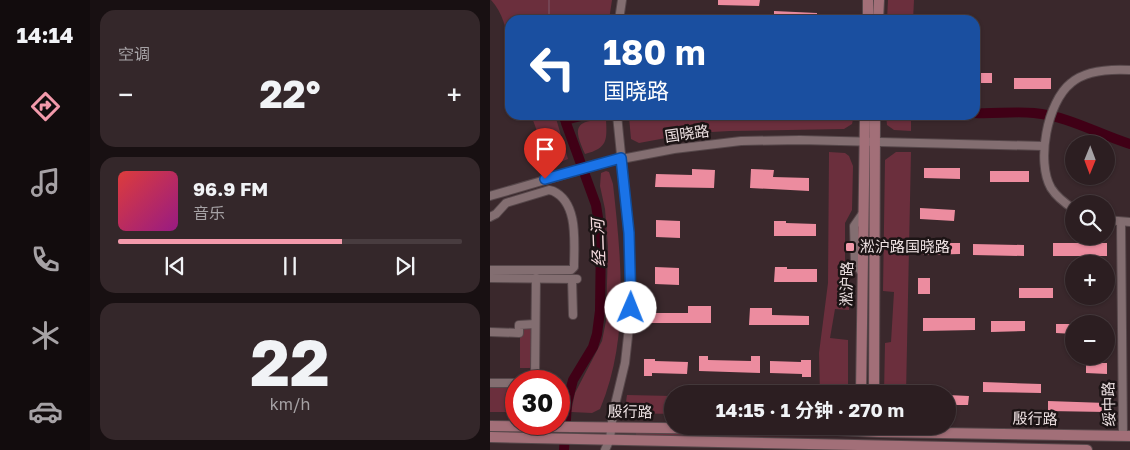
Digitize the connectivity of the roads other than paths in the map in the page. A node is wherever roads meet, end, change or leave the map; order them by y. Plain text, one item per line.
1 (622, 0) edge
2 (868, 0) edge
3 (878, 0) edge
4 (620, 15) edge
5 (868, 15) edge
6 (878, 15) edge
7 (1130, 70) edge
8 (617, 120) edge
9 (866, 120) edge
10 (874, 120) edge
11 (870, 142) junction
12 (1043, 146) junction
13 (621, 158) junction
14 (490, 196) edge
15 (1065, 201) edge
16 (490, 217) edge
17 (1115, 221) edge
18 (1121, 222) junction
19 (1130, 222) edge
20 (490, 270) edge
21 (490, 278) edge
22 (536, 278) junction
23 (573, 315) dead end
24 (536, 324) junction
25 (490, 332) edge
26 (535, 370) edge
27 (490, 383) edge
28 (505, 383) edge
29 (861, 385) edge
30 (874, 385) edge
31 (490, 426) edge
32 (612, 426) junction
33 (664, 427) edge
34 (956, 431) edge
35 (1127, 436) edge
36 (490, 437) edge
37 (610, 439) junction
38 (857, 447) edge
39 (871, 447) edge
40 (605, 450) edge
41 (1087, 450) edge

1 - 4 street
2 - 5 main road
3 - 6 main road
7 - 12 street
8 - 13 street
9 - 11 main road, 淞沪路
10 - 11 main road, 淞沪路
11 - 12 street, 国晓路
11 - 13 street, 国晓路
11 - 29 main road, 淞沪路
11 - 30 main road, 淞沪路
12 - 15 street
13 - 14 street, 国晓路
13 - 32 street
16 - 20 street
17 - 18 street
18 - 19 street
18 - 35 street, 绥中路
21 - 22 street
22 - 23 street
22 - 24 street
24 - 25 street
24 - 26 street
27 - 28 street
31 - 32 main road, 殷行路
32 - 33 main road, 殷行路
32 - 37 street
34 - 35 main road, 殷行路
36 - 37 main road, 殷行路
37 - 38 main road, 殷行路
37 - 40 street
38 - 39 main road, 殷行路
39 - 41 main road, 殷行路

